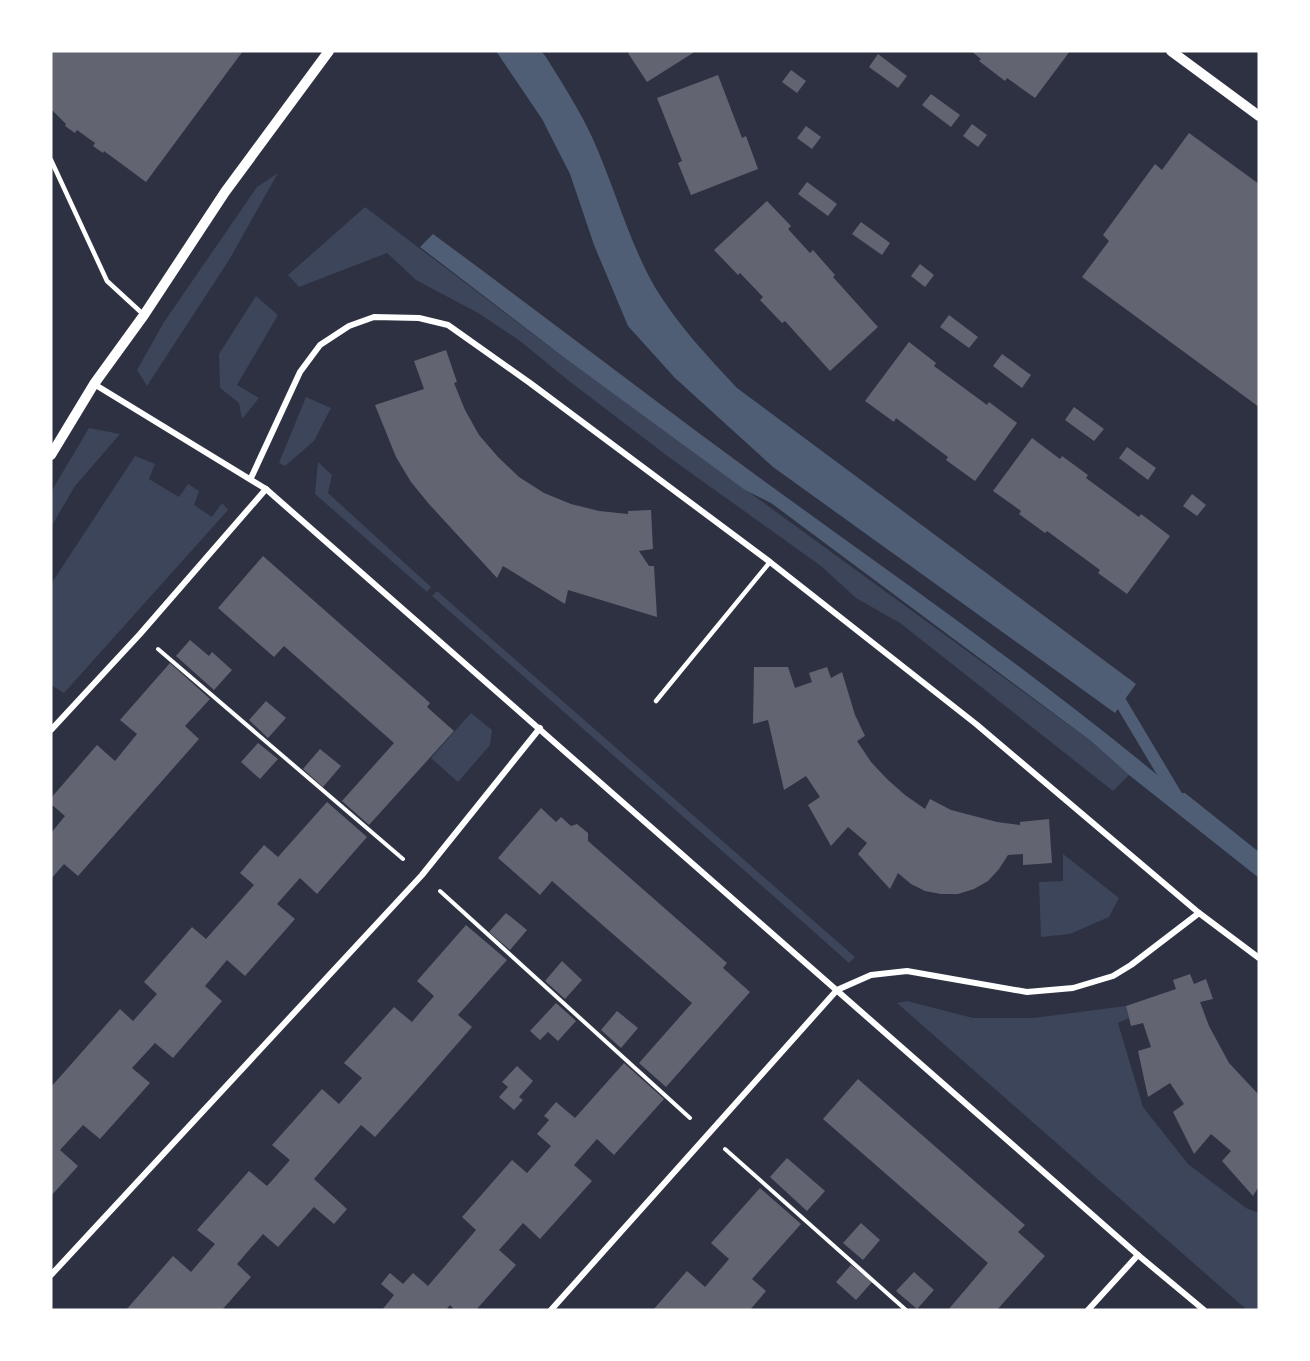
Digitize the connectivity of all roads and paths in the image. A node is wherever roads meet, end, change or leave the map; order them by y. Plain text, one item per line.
1 (329, 51) edge
2 (1172, 51) edge
3 (1259, 116) edge
4 (51, 160) edge
5 (144, 315) junction
6 (94, 384) junction
7 (51, 455) edge
8 (251, 478) junction
9 (266, 489) junction
10 (770, 562) junction
11 (140, 634) junction
12 (656, 701) dead end
13 (540, 728) junction
14 (51, 730) edge
15 (422, 875) junction
16 (1199, 913) junction
17 (1259, 958) edge
18 (837, 990) junction
19 (708, 1134) junction
20 (1138, 1255) junction
21 (51, 1275) edge
22 (552, 1310) edge
23 (906, 1310) edge
24 (1088, 1310) edge
25 (1204, 1310) edge

1 - 5 street
2 - 3 street
4 - 5 lane
5 - 6 street
6 - 7 street
6 - 8 street
8 - 9 street
8 - 10 street
9 - 11 street
9 - 13 street
10 - 12 lane
10 - 16 street
11 - 14 street
11 - 15 path
13 - 15 street
13 - 18 street
15 - 19 path
15 - 21 street
16 - 17 street
16 - 18 street
18 - 19 street
18 - 20 street
19 - 22 street
19 - 23 path
20 - 24 street
20 - 25 street

